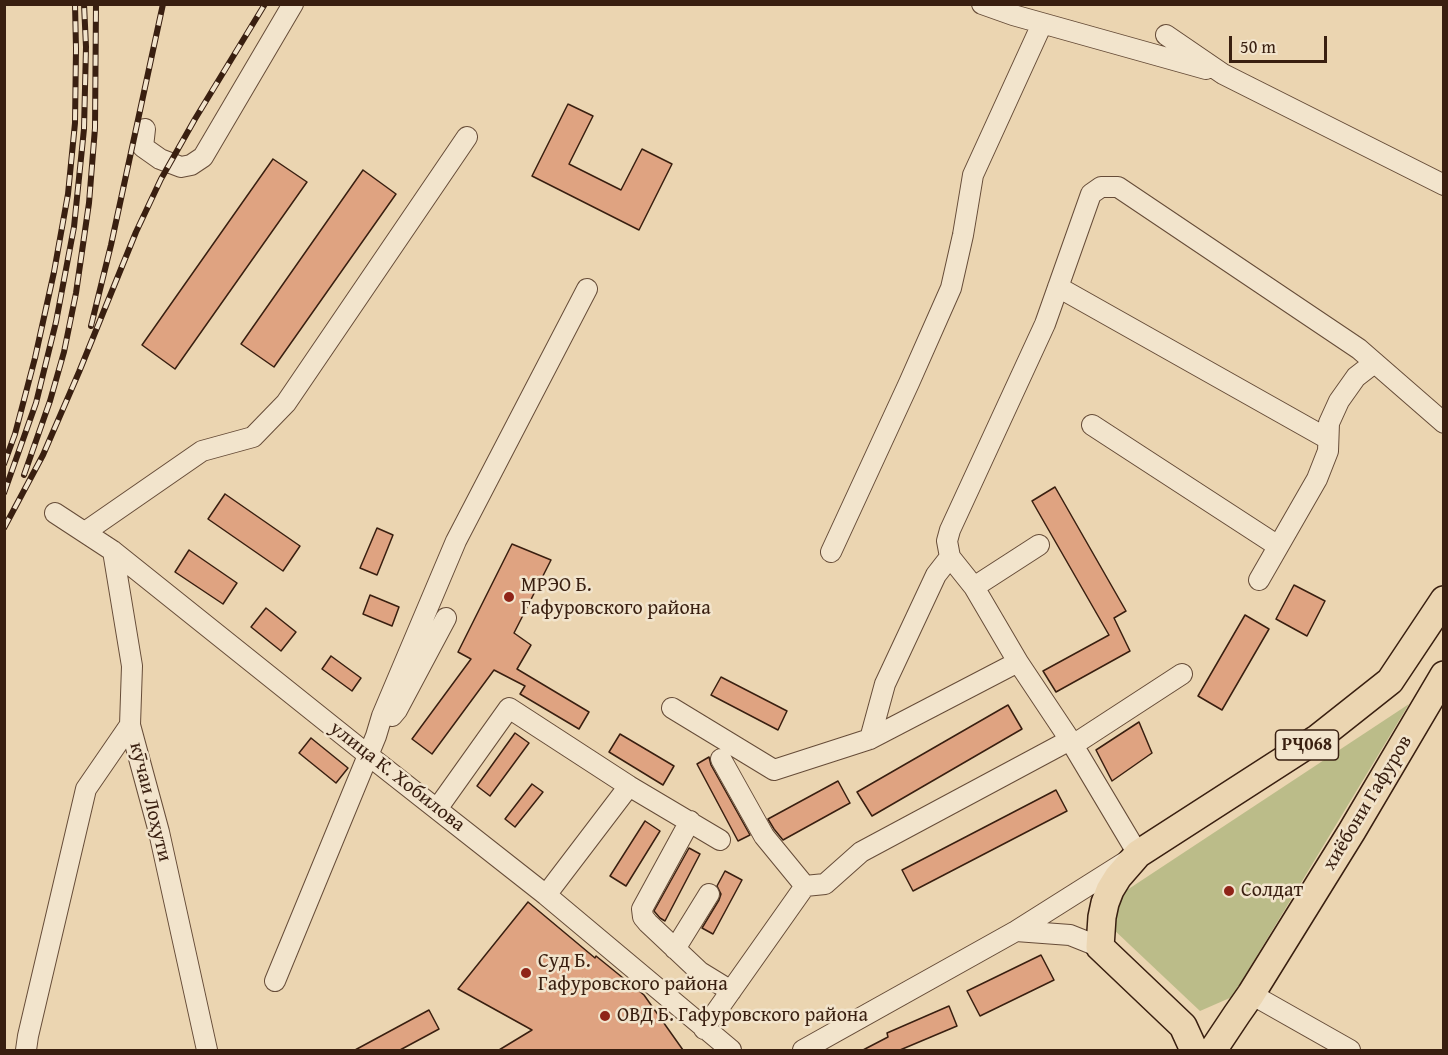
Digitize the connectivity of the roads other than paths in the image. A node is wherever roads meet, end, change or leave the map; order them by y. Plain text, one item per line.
1 (293, 4) edge
2 (982, 4) edge
3 (1042, 24) junction
4 (1166, 35) dead end
5 (1223, 74) junction
6 (145, 129) dead end
7 (467, 137) dead end
8 (1443, 184) edge
9 (1058, 287) junction
10 (587, 289) dead end
11 (1374, 363) junction
12 (1443, 423) edge
13 (1092, 425) dead end
14 (1328, 439) junction
15 (55, 513) dead end
16 (85, 532) junction
17 (1039, 545) dead end
18 (1278, 546) junction
19 (113, 551) junction
20 (831, 552) dead end
21 (950, 557) junction
22 (1260, 580) dead end
23 (974, 586) junction
24 (1443, 600) edge
25 (446, 618) dead end
26 (1018, 662) junction
27 (1182, 674) dead end
28 (1443, 675) edge
29 (672, 708) dead end
30 (130, 725) junction
31 (376, 736) junction
32 (870, 739) junction
33 (1071, 742) junction
34 (368, 755) junction
35 (721, 759) dead end
36 (629, 786) junction
37 (437, 809) junction
38 (690, 821) junction
39 (720, 840) dead end
40 (1138, 854) junction
41 (805, 886) junction
42 (709, 894) dead end
43 (546, 895) junction
44 (1016, 931) junction
45 (1100, 946) junction
46 (675, 949) junction
47 (275, 981) dead end
48 (731, 991) junction
49 (1244, 1004) junction
50 (1183, 1026) junction
51 (704, 1029) junction
52 (26, 1050) edge
53 (207, 1050) edge
54 (731, 1050) edge
55 (803, 1050) edge
56 (1194, 1050) edge
57 (1213, 1050) edge
58 (1350, 1050) edge

1 - 6 street
2 - 3 street
3 - 5 street
3 - 20 street
4 - 5 street
5 - 8 street
7 - 16 street
9 - 11 street
9 - 14 street
9 - 21 street
10 - 31 street
11 - 12 street
11 - 14 street
13 - 18 street
14 - 18 street
15 - 16 street, улица К. Хобилова
16 - 19 street, улица К. Хобилова
17 - 23 street
18 - 22 street
19 - 30 street, кӯчаи Лоҳути
19 - 34 street, улица К. Хобилова
21 - 23 street
21 - 32 street
23 - 26 street
24 - 40 highway, РҶ068
25 - 31 street
26 - 32 street
26 - 33 street
27 - 33 street
28 - 49 highway, хиёбони Гафуров
29 - 32 street
30 - 52 street
30 - 53 street, кӯчаи Лоҳути
31 - 34 street
33 - 40 street
33 - 41 street
34 - 37 street, улица К. Хобилова
34 - 47 street
35 - 41 street
36 - 37 street
36 - 38 street
36 - 43 street
37 - 43 street, улица К. Хобилова
38 - 39 street
38 - 46 street
40 - 44 street
40 - 45 highway, РҶ068
41 - 48 street
42 - 46 street
43 - 51 street, улица К. Хобилова
44 - 45 street
44 - 55 street
45 - 50 highway
46 - 48 street
48 - 51 street
49 - 50 highway
49 - 57 highway, хиёбони Гафуров
49 - 58 street
50 - 56 highway
51 - 54 street, улица К. Хобилова

